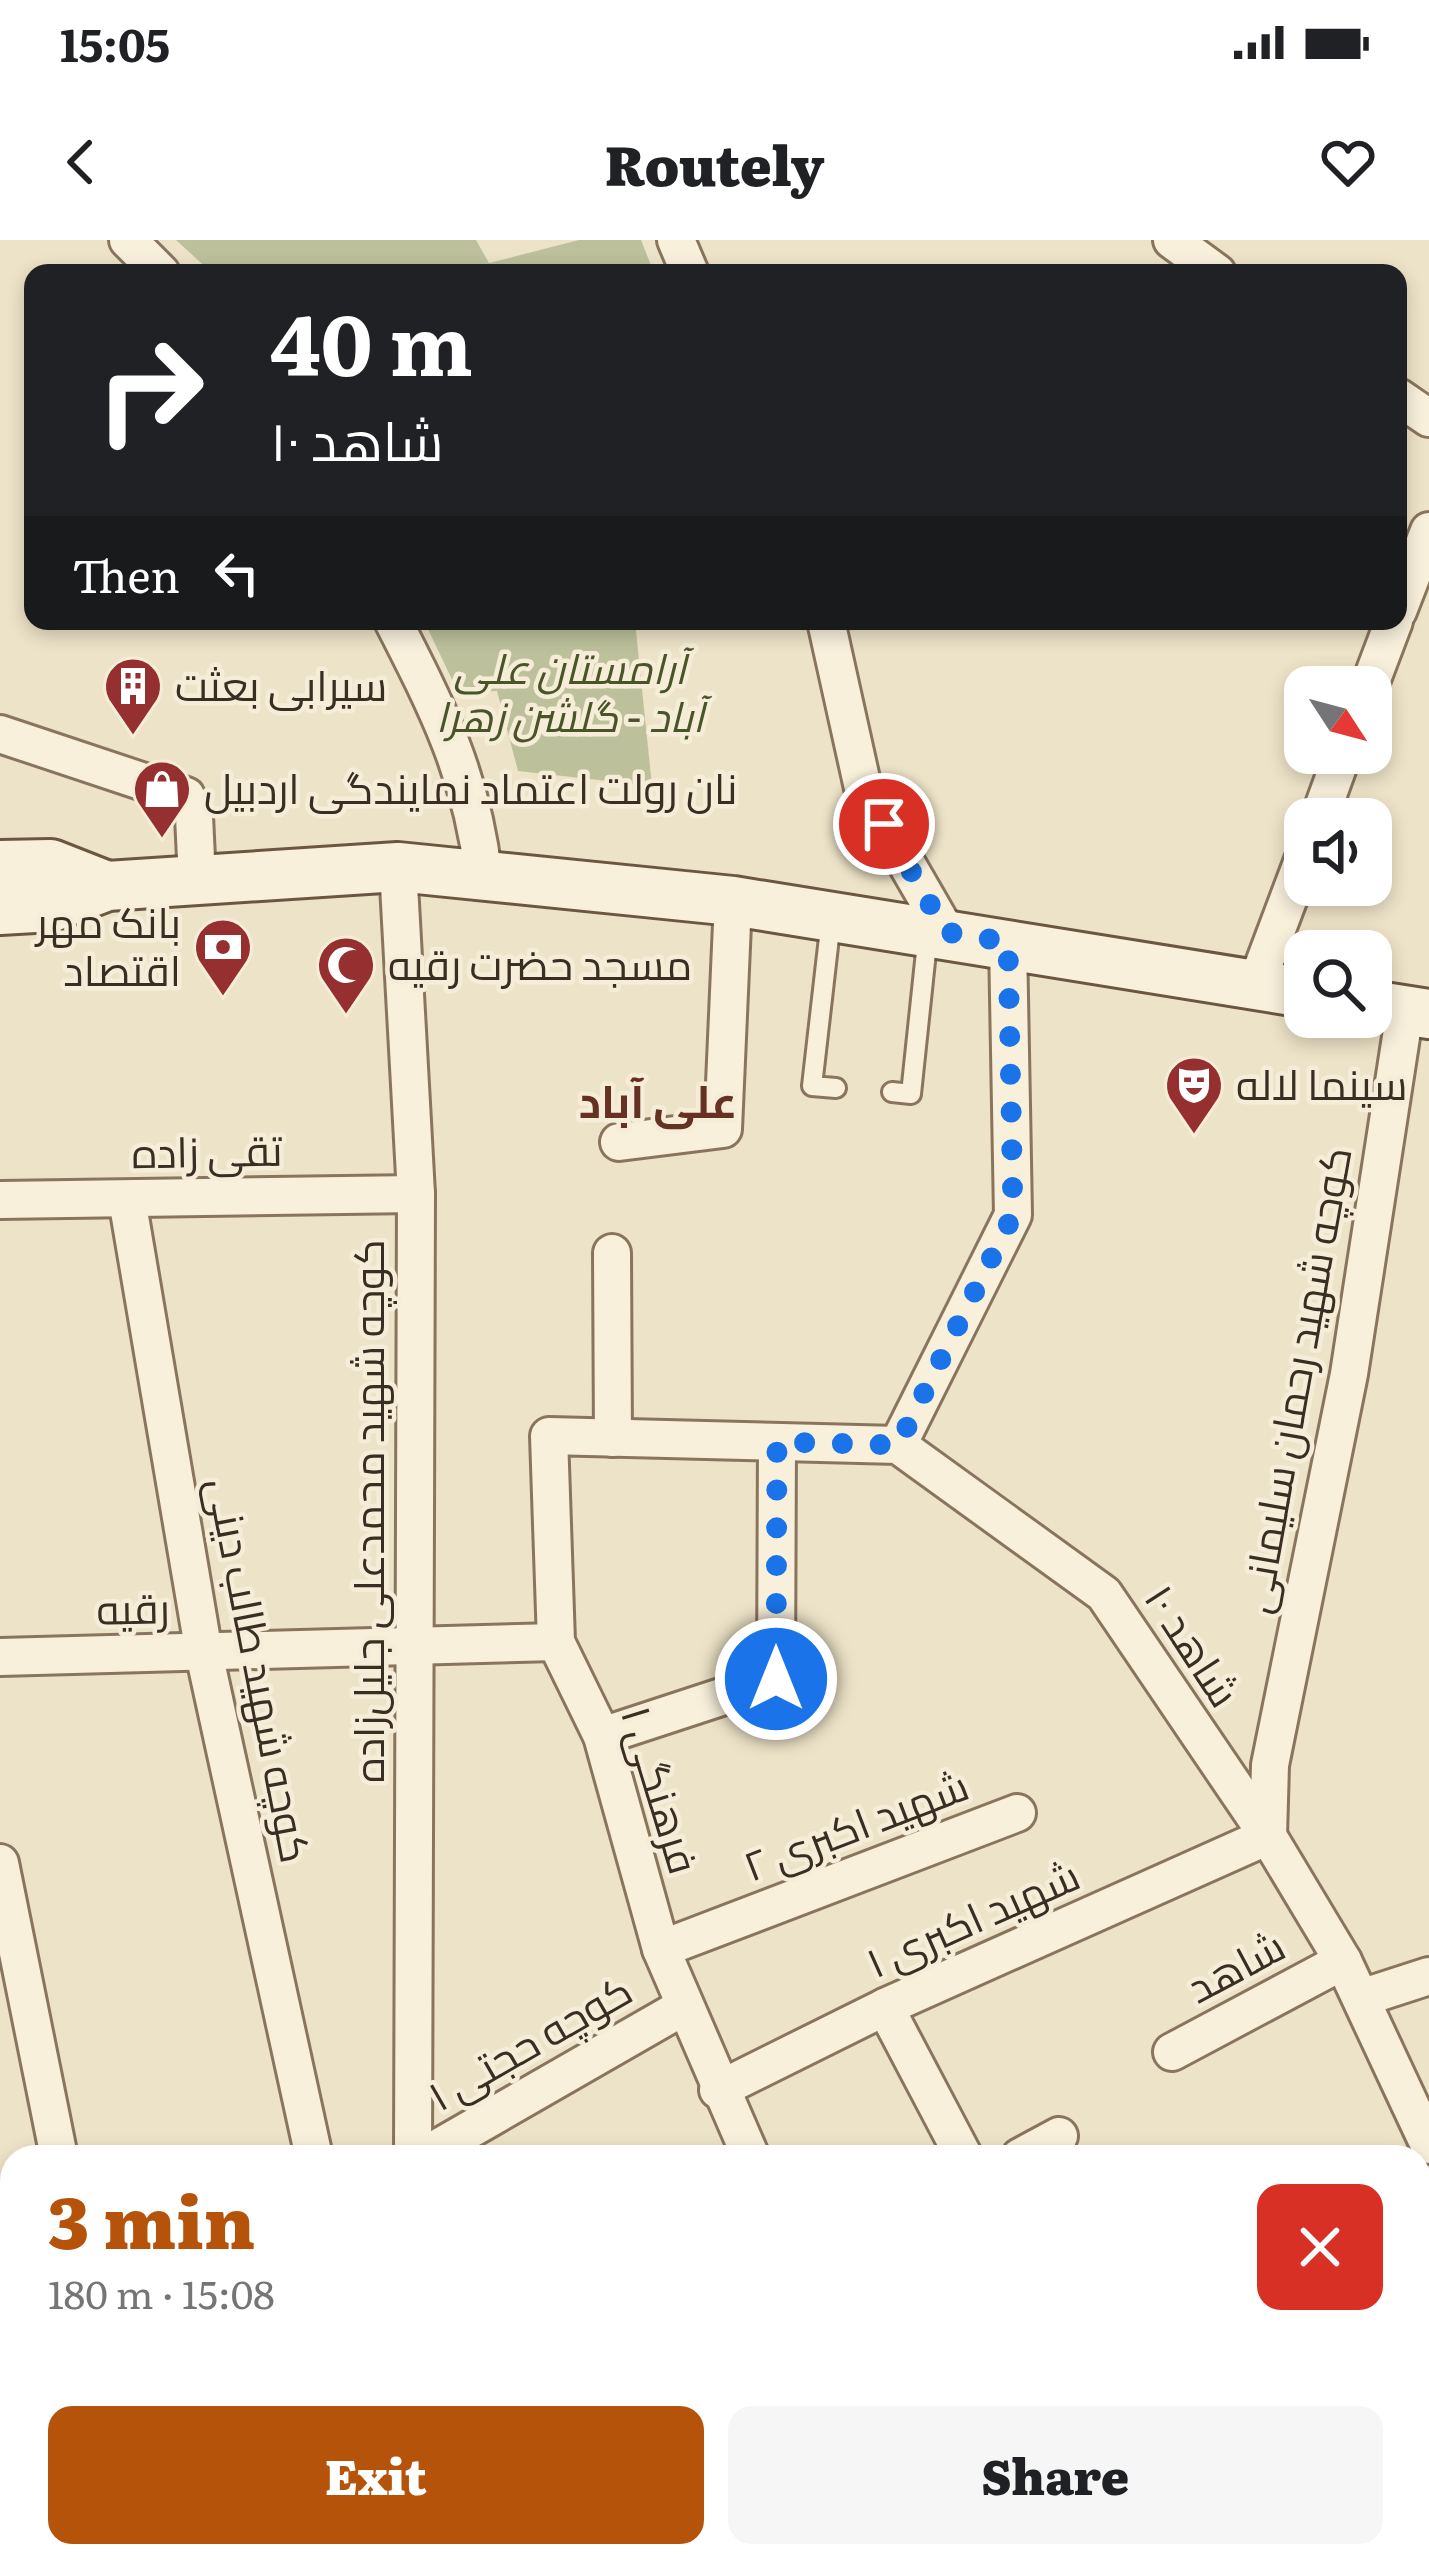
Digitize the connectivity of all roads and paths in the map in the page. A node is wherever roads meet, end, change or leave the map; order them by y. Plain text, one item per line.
1 (128, 240) edge
2 (152, 264) edge
3 (1429, 531) edge
4 (1407, 588) edge
5 (398, 630) edge
6 (828, 630) edge
7 (1391, 630) edge
8 (1377, 666) edge
9 (0, 734) edge
10 (0, 865) edge
11 (398, 867) junction
12 (483, 873) junction
13 (197, 880) junction
14 (107, 886) junction
15 (733, 901) junction
16 (1286, 906) edge
17 (0, 910) edge
18 (832, 915) junction
19 (937, 930) junction
20 (1008, 942) junction
21 (1256, 985) junction
22 (1284, 990) edge
23 (1402, 1010) edge
24 (836, 1088) dead end
25 (892, 1092) dead end
26 (619, 1142) dead end
27 (416, 1194) junction
28 (127, 1198) junction
29 (0, 1201) edge
30 (612, 1253) dead end
31 (613, 1438) junction
32 (777, 1442) junction
33 (898, 1445) junction
34 (556, 1642) junction
35 (413, 1648) junction
36 (204, 1653) junction
37 (0, 1657) edge
38 (602, 1736) junction
39 (1017, 1813) dead end
40 (1268, 1836) junction
41 (0, 1863) edge
42 (661, 1948) junction
43 (1343, 1961) junction
44 (1429, 1976) edge
45 (1361, 1998) junction
46 (683, 2007) junction
47 (885, 2007) junction
48 (1172, 2052) dead end
49 (718, 2090) junction
50 (1059, 2136) dead end
51 (57, 2145) edge
52 (311, 2145) edge
53 (418, 2145) edge
54 (439, 2145) edge
55 (745, 2145) edge
56 (958, 2145) edge
57 (1042, 2145) edge
58 (1429, 2145) edge

1 - 2 street
3 - 4 street
5 - 12 street
6 - 19 street
7 - 8 street
9 - 13 street
10 - 14 main road
11 - 12 main road
11 - 13 main road
11 - 27 street, کوچه شهید محمدعلی جلیل‌زاده
12 - 15 main road
13 - 14 main road
14 - 17 main road
15 - 18 main road
15 - 26 street
16 - 21 street
18 - 19 main road
18 - 24 lane
19 - 20 main road
19 - 25 lane
20 - 21 main road
20 - 33 street
21 - 22 main road
23 - 40 street, کوچه شهید رحمان سلیمانی
27 - 28 street, تقی زاده
27 - 35 street, کوچه شهید محمدعلی جلیل‌زاده
28 - 29 street, تقی زاده
28 - 36 street, کوچه شهید طالب دینی
30 - 31 street
31 - 32 street
31 - 34 street, فرهنگی ۱
32 - 33 street
32 - 38 street
33 - 40 street, شاهد ۱۰
34 - 35 street, رقیه
34 - 38 street, فرهنگی ۱
35 - 36 street, رقیه
35 - 53 street, کوچه شهید محمدعلی جلیل‌زاده
36 - 37 street, رقیه
36 - 52 street, کوچه شهید طالب دینی
38 - 42 street, فرهنگی ۱
39 - 42 street, شهید اکبری ۲
40 - 43 street, شاهد ۱۰
40 - 47 street, شهید اکبری ۱
41 - 51 street
42 - 46 street, فرهنگی ۱
43 - 45 street, شاهد ۱۰
43 - 48 street, شاهد
44 - 45 street
45 - 58 street, شاهد ۱۰
46 - 49 street, فرهنگی ۱
46 - 54 street, کوچه حجتی ۱
47 - 49 street, شهید اکبری ۱
47 - 56 street
49 - 55 street, فرهنگی ۱
50 - 57 street

